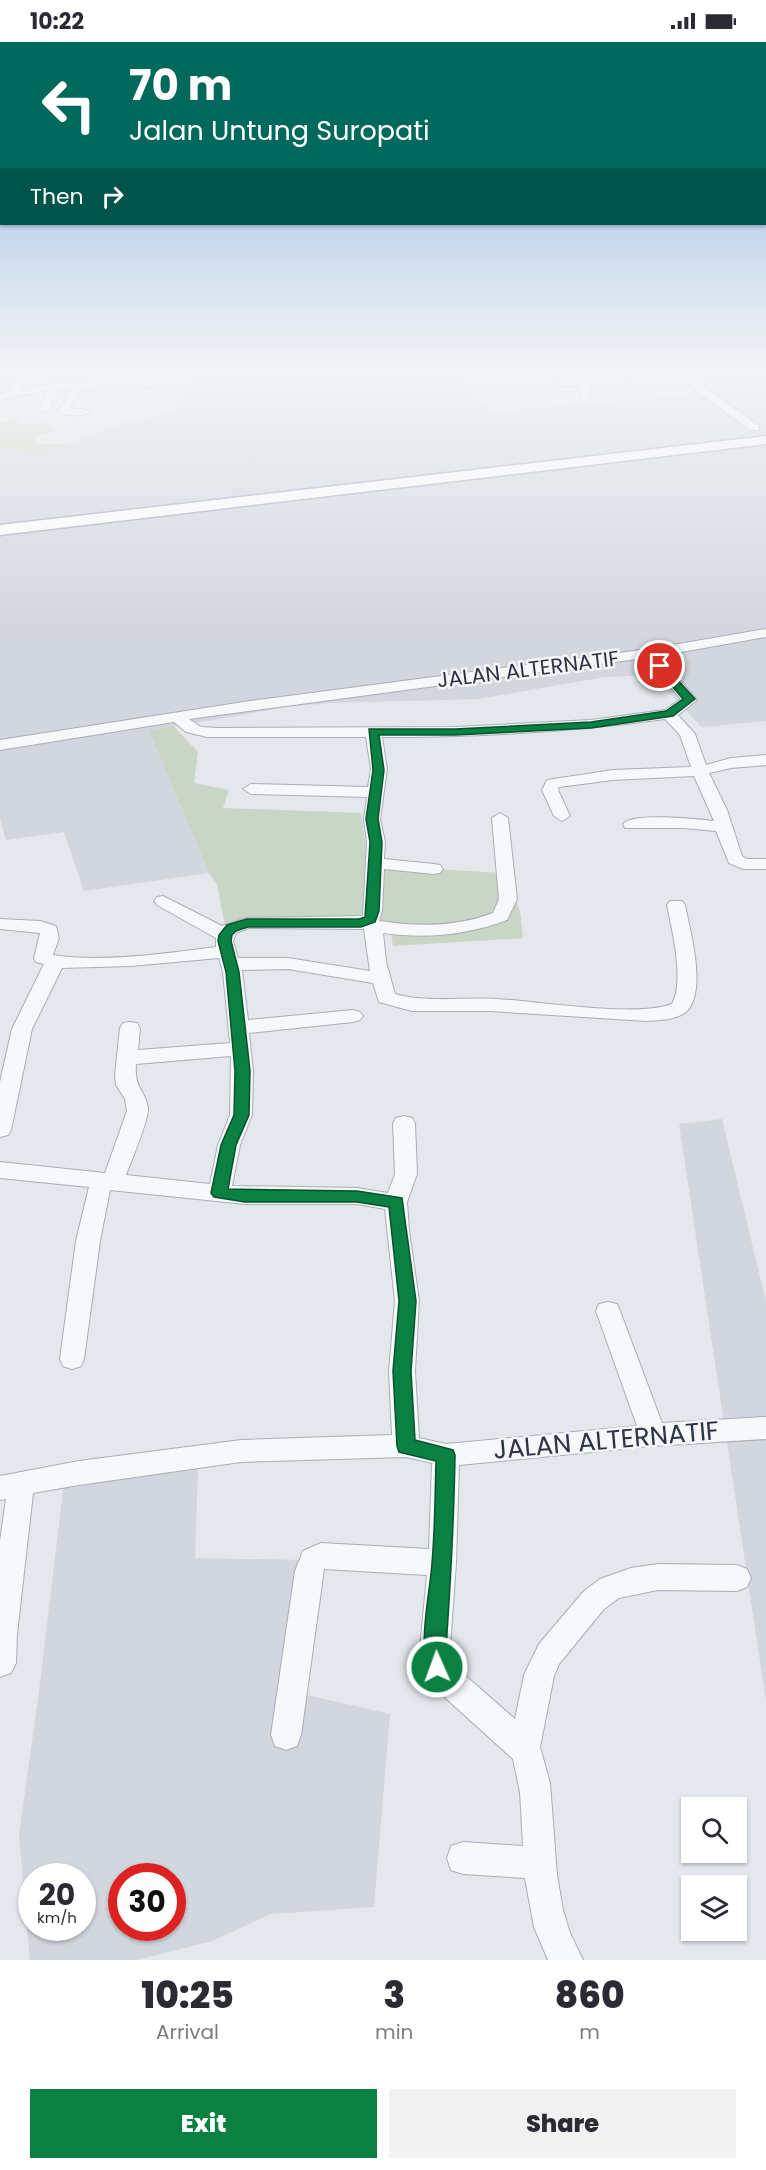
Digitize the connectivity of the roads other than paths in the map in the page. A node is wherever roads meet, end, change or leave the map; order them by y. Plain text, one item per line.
1 (479, 460) edge
2 (600, 460) edge
3 (394, 469) dead end
4 (0, 530) edge
5 (766, 633) edge
6 (649, 653) junction
7 (669, 714) junction
8 (178, 717) junction
9 (373, 731) junction
10 (0, 745) edge
11 (766, 760) edge
12 (700, 771) junction
13 (251, 789) dead end
14 (375, 792) junction
15 (562, 816) dead end
16 (500, 818) dead end
17 (631, 824) dead end
18 (724, 827) junction
19 (373, 863) junction
20 (766, 864) edge
21 (434, 869) dead end
22 (163, 901) dead end
23 (676, 905) dead end
24 (0, 924) edge
25 (367, 925) junction
26 (228, 950) junction
27 (55, 963) junction
28 (382, 979) junction
29 (353, 1016) dead end
30 (130, 1028) dead end
31 (237, 1028) junction
32 (240, 1049) junction
33 (127, 1058) junction
34 (404, 1123) dead end
35 (0, 1130) edge
36 (0, 1170) edge
37 (107, 1182) junction
38 (219, 1193) junction
39 (396, 1202) junction
40 (608, 1311) dead end
41 (72, 1359) dead end
42 (766, 1428) edge
43 (653, 1435) junction
44 (406, 1446) junction
45 (446, 1455) junction
46 (10, 1486) edge
47 (442, 1563) junction
48 (737, 1578) dead end
49 (1, 1664) edge
50 (286, 1735) dead end
51 (524, 1748) junction
52 (462, 1858) dead end
53 (540, 1863) junction
54 (567, 1960) edge

1 - 3 main road
2 - 4 main road
5 - 6 street
6 - 7 street, JALAN ALTERNATIF
6 - 8 street, JALAN ALTERNATIF
7 - 9 street
7 - 12 street
8 - 9 street
8 - 10 street, JALAN ALTERNATIF
9 - 14 street
11 - 12 street
12 - 15 street
12 - 18 street
13 - 14 street
14 - 19 street
16 - 25 street
17 - 18 street
18 - 20 street
19 - 21 street
19 - 25 street
22 - 26 street
23 - 28 street
24 - 27 street
25 - 26 street
25 - 28 street
26 - 27 street
26 - 28 street
26 - 31 street
27 - 35 street
29 - 31 street
30 - 33 street
31 - 32 street
32 - 33 street
32 - 38 street
33 - 37 street
34 - 39 street
36 - 37 street
37 - 38 street
37 - 41 street
38 - 39 street
39 - 44 street
40 - 43 street
42 - 43 street, JALAN ALTERNATIF
43 - 45 street, JALAN ALTERNATIF
44 - 45 street, JALAN ALTERNATIF
44 - 46 street, JALAN ALTERNATIF
45 - 47 street
46 - 49 street
47 - 50 street
47 - 51 street
48 - 51 street
51 - 53 street
52 - 53 street
53 - 54 street

